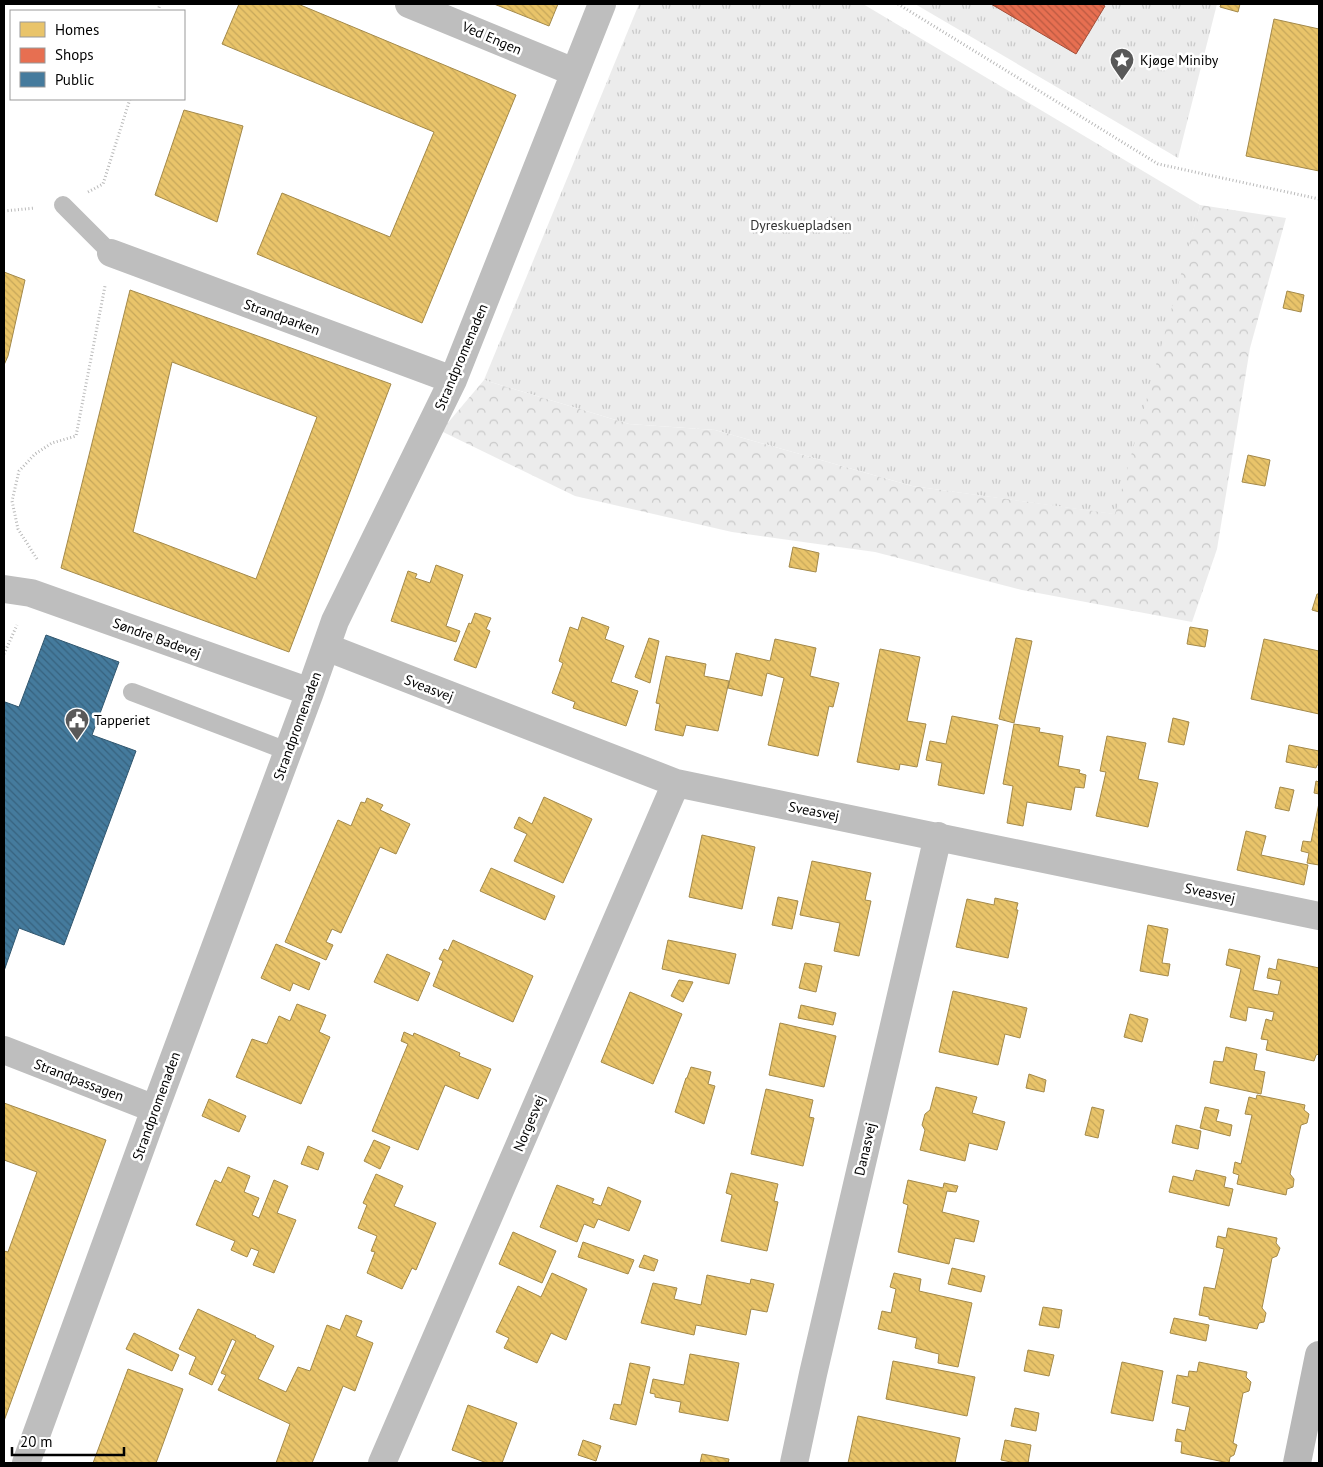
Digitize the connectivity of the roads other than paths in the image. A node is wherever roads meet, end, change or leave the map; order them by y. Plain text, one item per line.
1 (409, 4) edge
2 (602, 4) edge
3 (574, 72) junction
4 (63, 205) road end
5 (111, 254) joint
6 (453, 380) junction
7 (4, 588) edge
8 (326, 647) junction
9 (132, 692) dead end
10 (310, 692) junction
11 (287, 751) junction
12 (676, 783) junction
13 (938, 836) junction
14 (1319, 916) edge
15 (4, 1050) edge
16 (154, 1109) junction
17 (1319, 1355) edge
18 (26, 1463) edge
19 (382, 1463) edge
20 (794, 1463) edge
21 (1297, 1463) edge

1 - 3 street, Ved Engen
2 - 3 street, Strandpromenaden
3 - 6 street, Strandpromenaden
4 - 5 lane
5 - 6 street, Strandparken
6 - 8 street, Strandpromenaden
7 - 10 street, Søndre Badevej
8 - 10 street, Strandpromenaden
8 - 12 street, Sveasvej
9 - 11 lane
10 - 11 street, Strandpromenaden
11 - 16 street, Strandpromenaden
12 - 13 street, Sveasvej
12 - 19 street, Norgesvej
13 - 14 street, Sveasvej
13 - 20 street, Danasvej
15 - 16 street, Strandpassagen
16 - 18 street, Strandpromenaden
17 - 21 street

